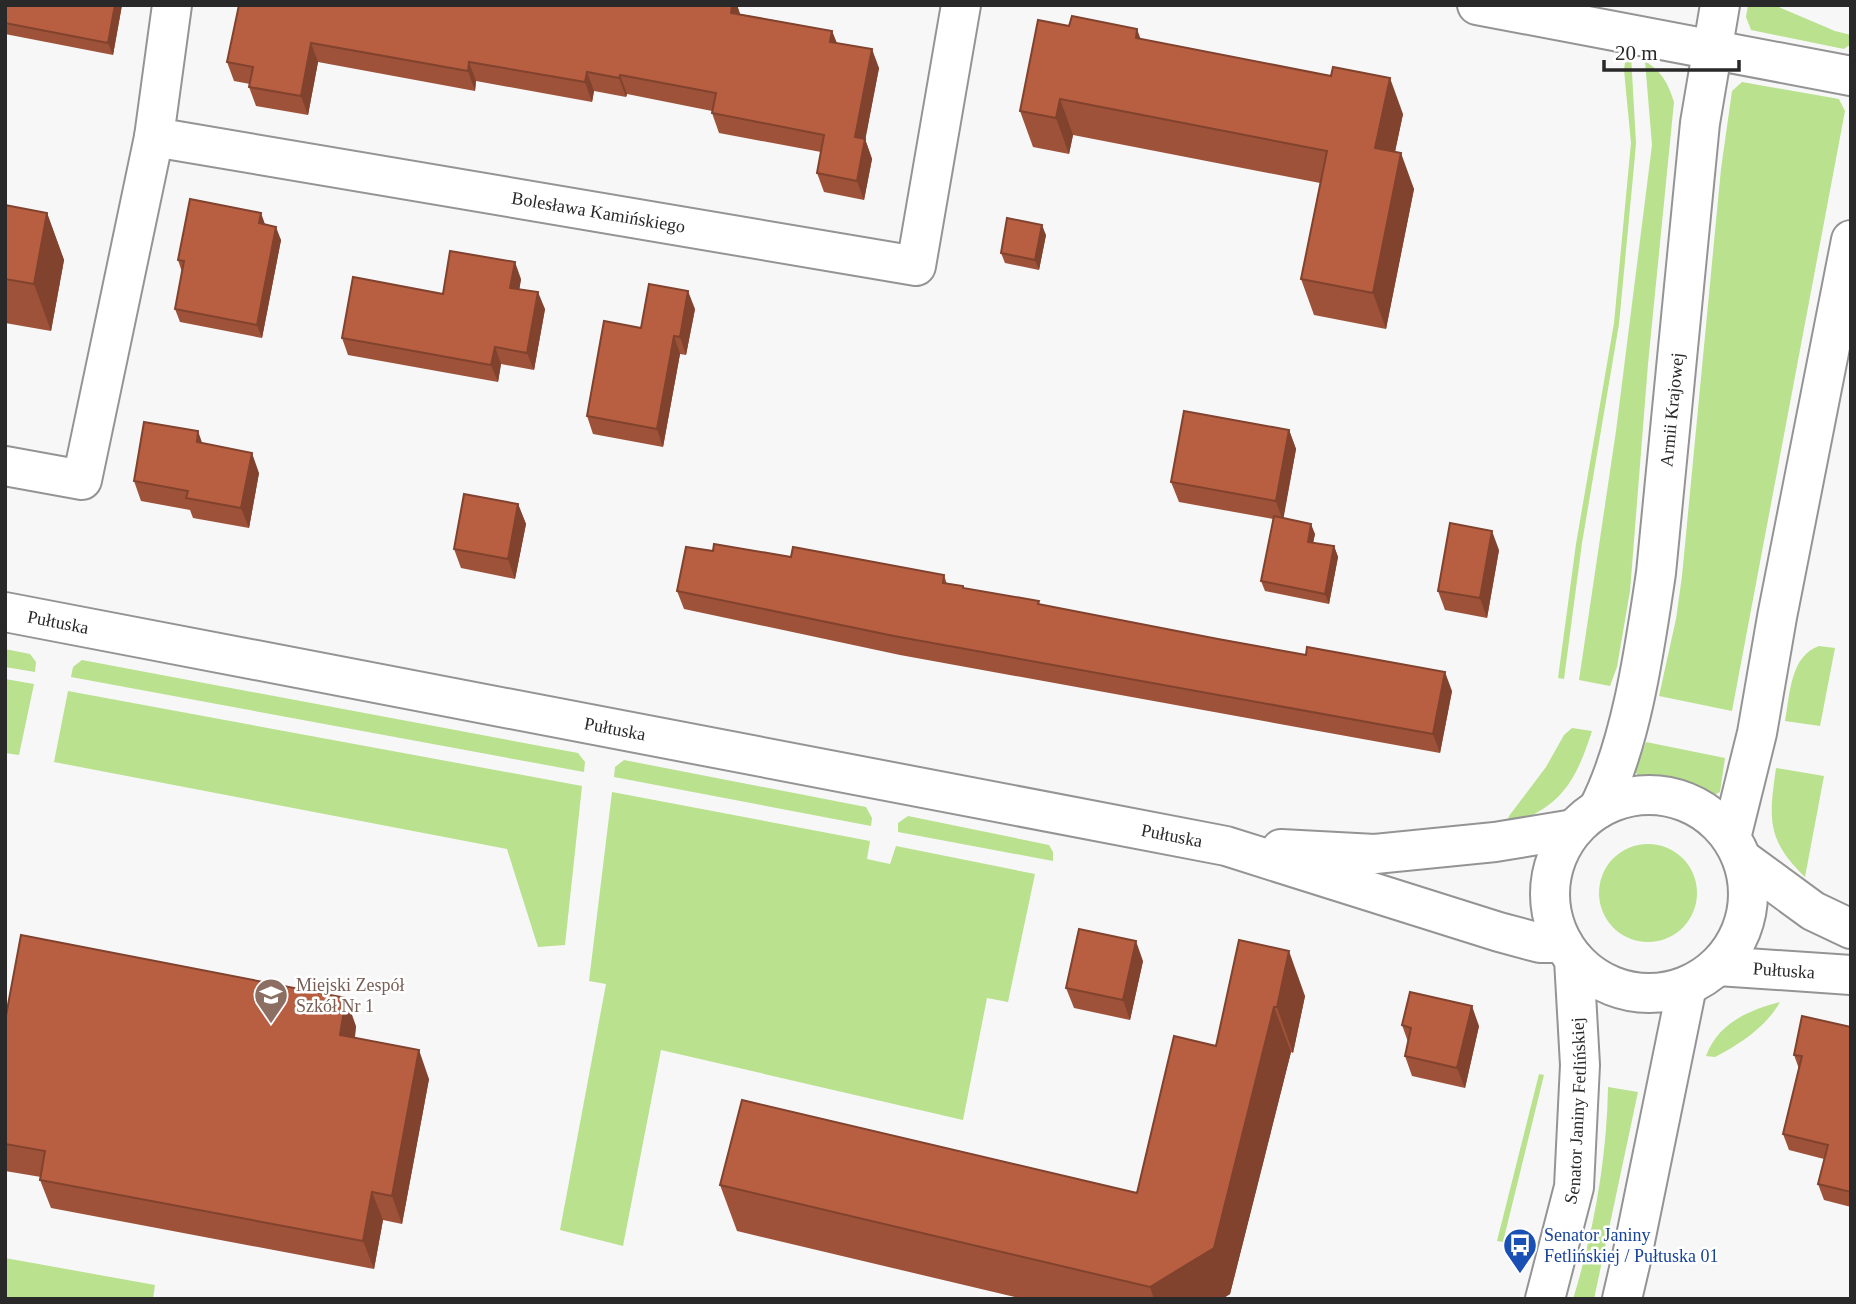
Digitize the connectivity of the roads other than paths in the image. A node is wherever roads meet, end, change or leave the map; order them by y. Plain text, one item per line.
1 (173, 5) edge
2 (961, 5) edge
3 (1477, 5) edge
4 (1720, 5) edge
5 (1711, 49) junction
6 (1851, 76) edge
7 (154, 137) junction
8 (1851, 240) edge
9 (5, 466) edge
10 (5, 612) edge
11 (1586, 819) junction
12 (1226, 846) junction
13 (1736, 848) junction
14 (1851, 929) edge
15 (1569, 951) junction
16 (1851, 975) edge
17 (1702, 976) junction
18 (1545, 1299) edge
19 (1622, 1299) edge

1 - 7 main road
2 - 7 main road, Bolesława Kamińskiego
3 - 5 main road
4 - 5 main road, Armii Krajowej
5 - 6 main road
5 - 11 main road, Armii Krajowej
7 - 9 main road
8 - 13 main road
10 - 12 main road, Pułtuska
11 - 12 main road, Pułtuska
11 - 13 main road
11 - 15 main road
12 - 15 main road, Pułtuska
13 - 14 main road
13 - 17 main road
15 - 17 main road
15 - 18 main road, Senator Janiny Fetlińskiej
16 - 17 main road, Pułtuska
17 - 19 main road

